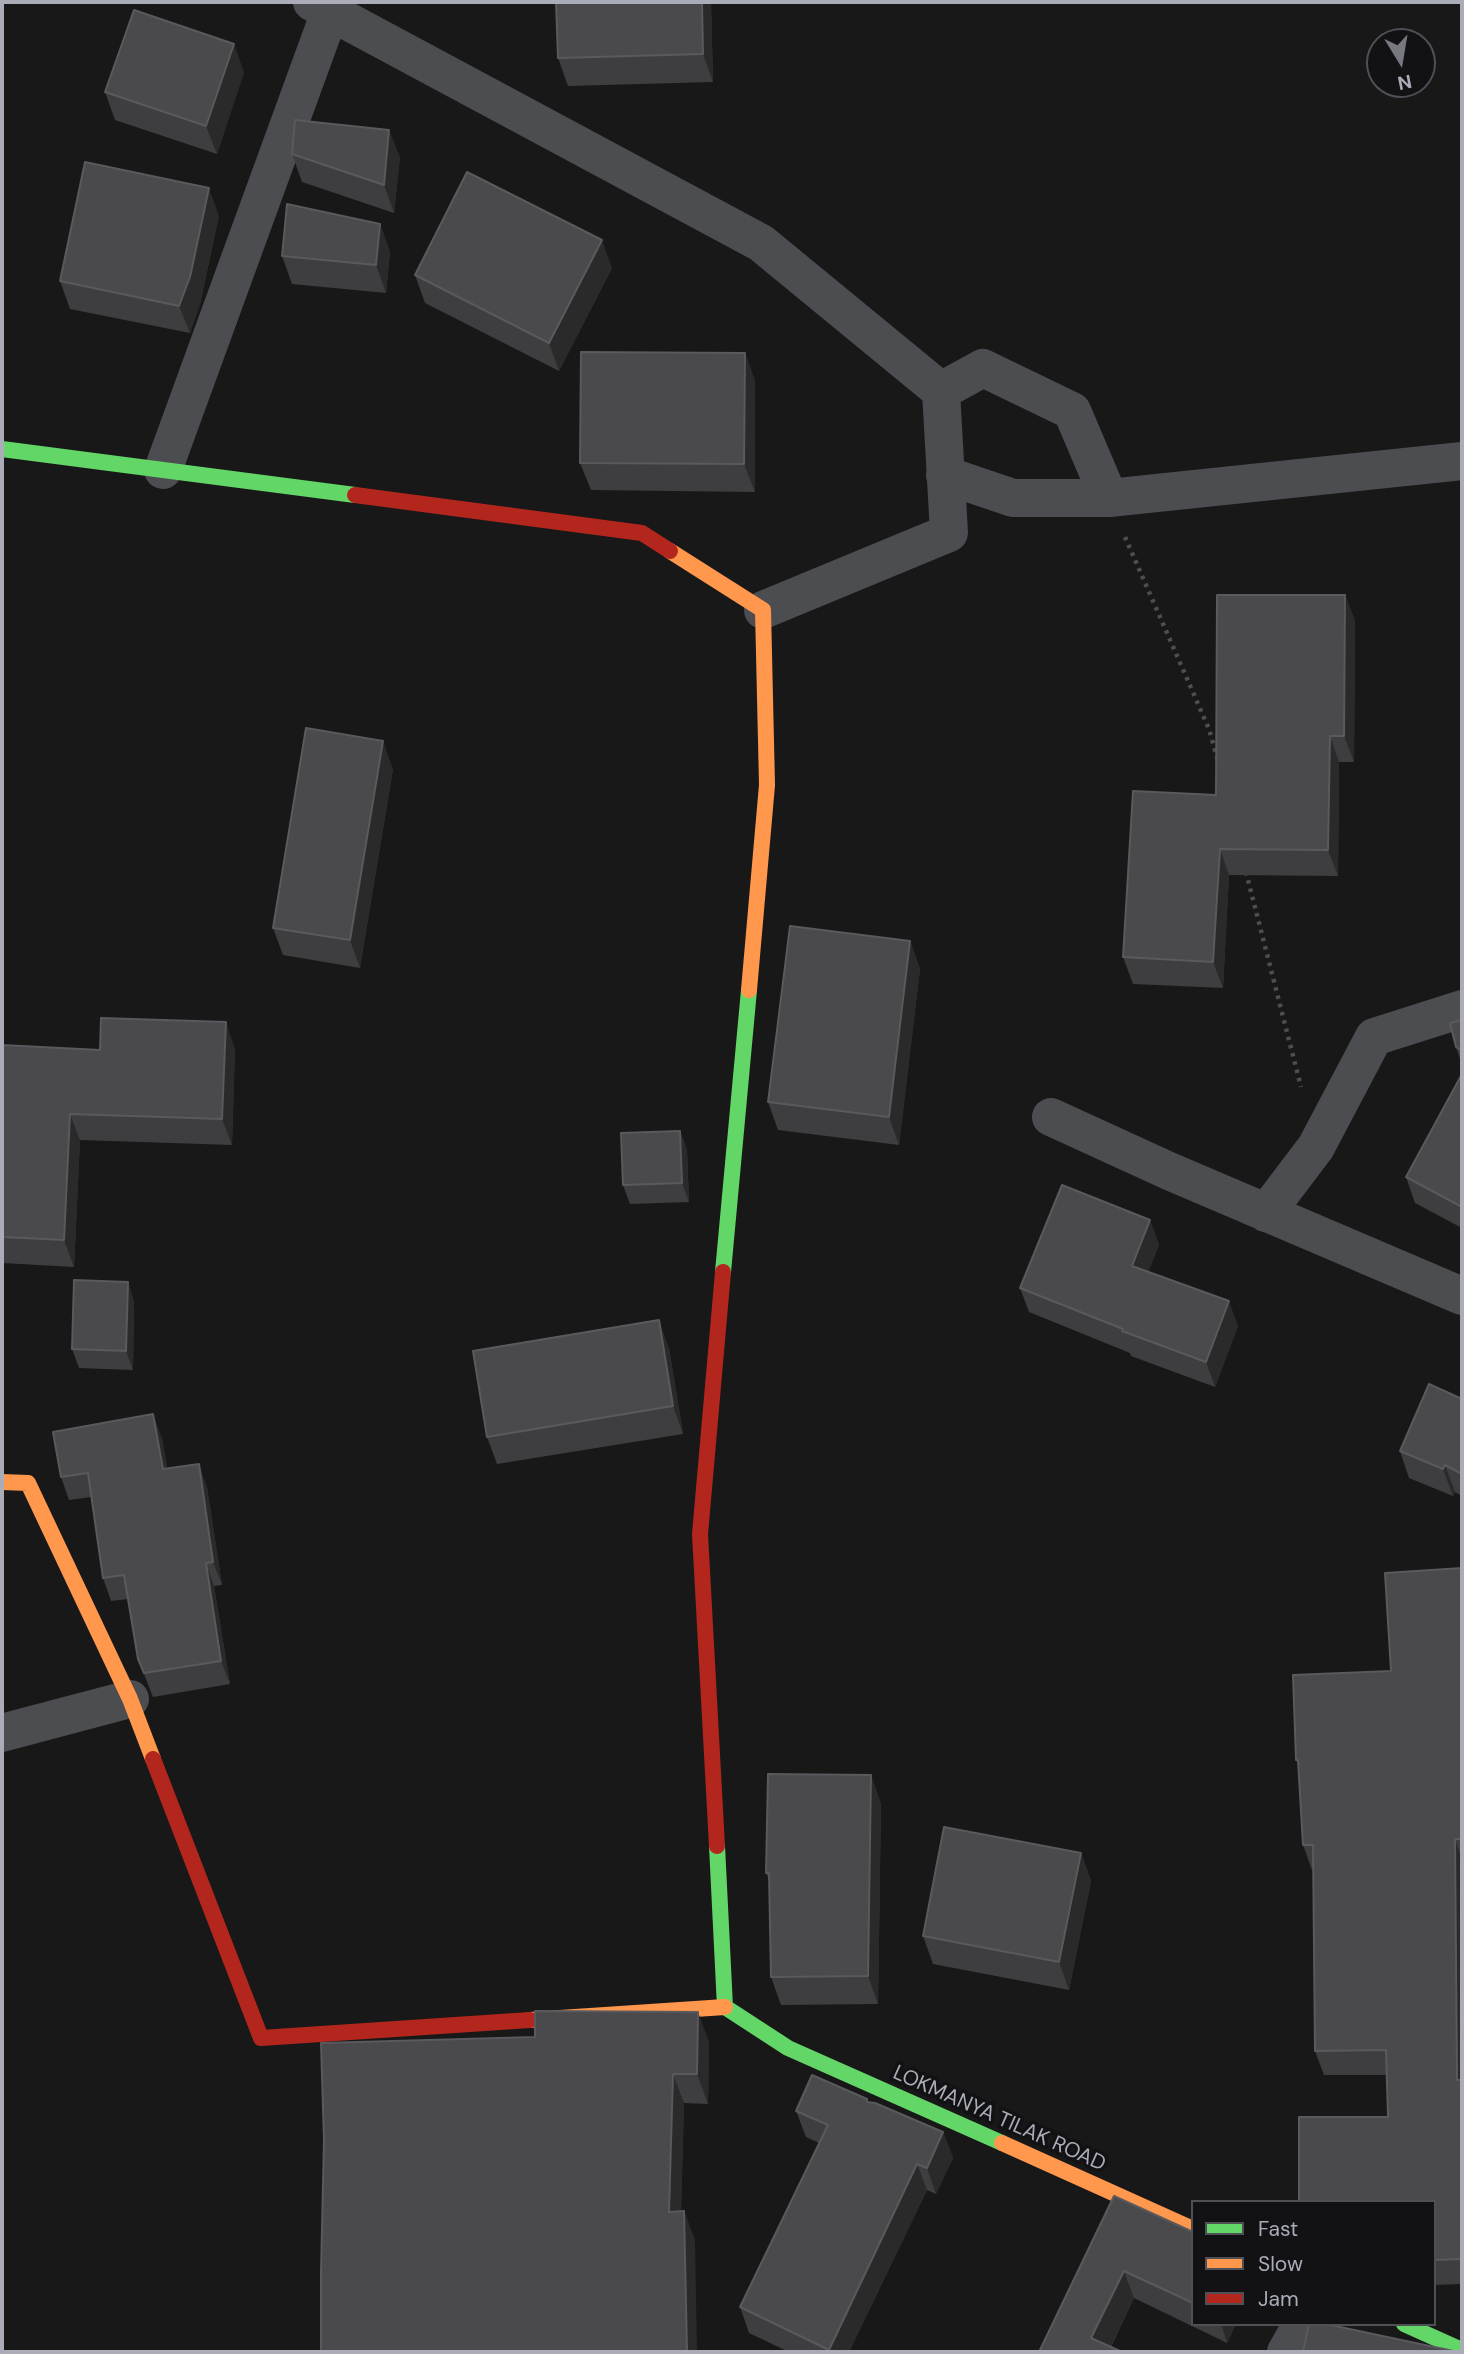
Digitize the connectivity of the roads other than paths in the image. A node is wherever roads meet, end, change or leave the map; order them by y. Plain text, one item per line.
1 (321, 7) edge
2 (941, 391) junction
3 (2, 449) edge
4 (1462, 461) edge
5 (163, 470) junction
6 (945, 475) junction
7 (1108, 498) junction
8 (763, 610) junction
9 (1462, 1009) edge
10 (1051, 1118) dead end
11 (1266, 1213) junction
12 (1462, 1296) edge
13 (2, 1482) edge
14 (131, 1699) junction
15 (2, 1733) edge
16 (725, 2007) junction
17 (1191, 2229) edge
18 (1301, 2326) edge
19 (1408, 2326) edge
20 (1462, 2350) edge
21 (1286, 2352) edge

1 - 2 street
1 - 5 street
2 - 6 street
2 - 7 street
3 - 5 main road
4 - 7 street
5 - 8 main road
6 - 7 street
6 - 8 street
8 - 16 main road
9 - 11 street
10 - 11 street
11 - 12 street
13 - 14 main road
14 - 15 street
14 - 16 main road
16 - 17 main road, LOKMANYA TILAK ROAD
18 - 21 street
19 - 20 main road

